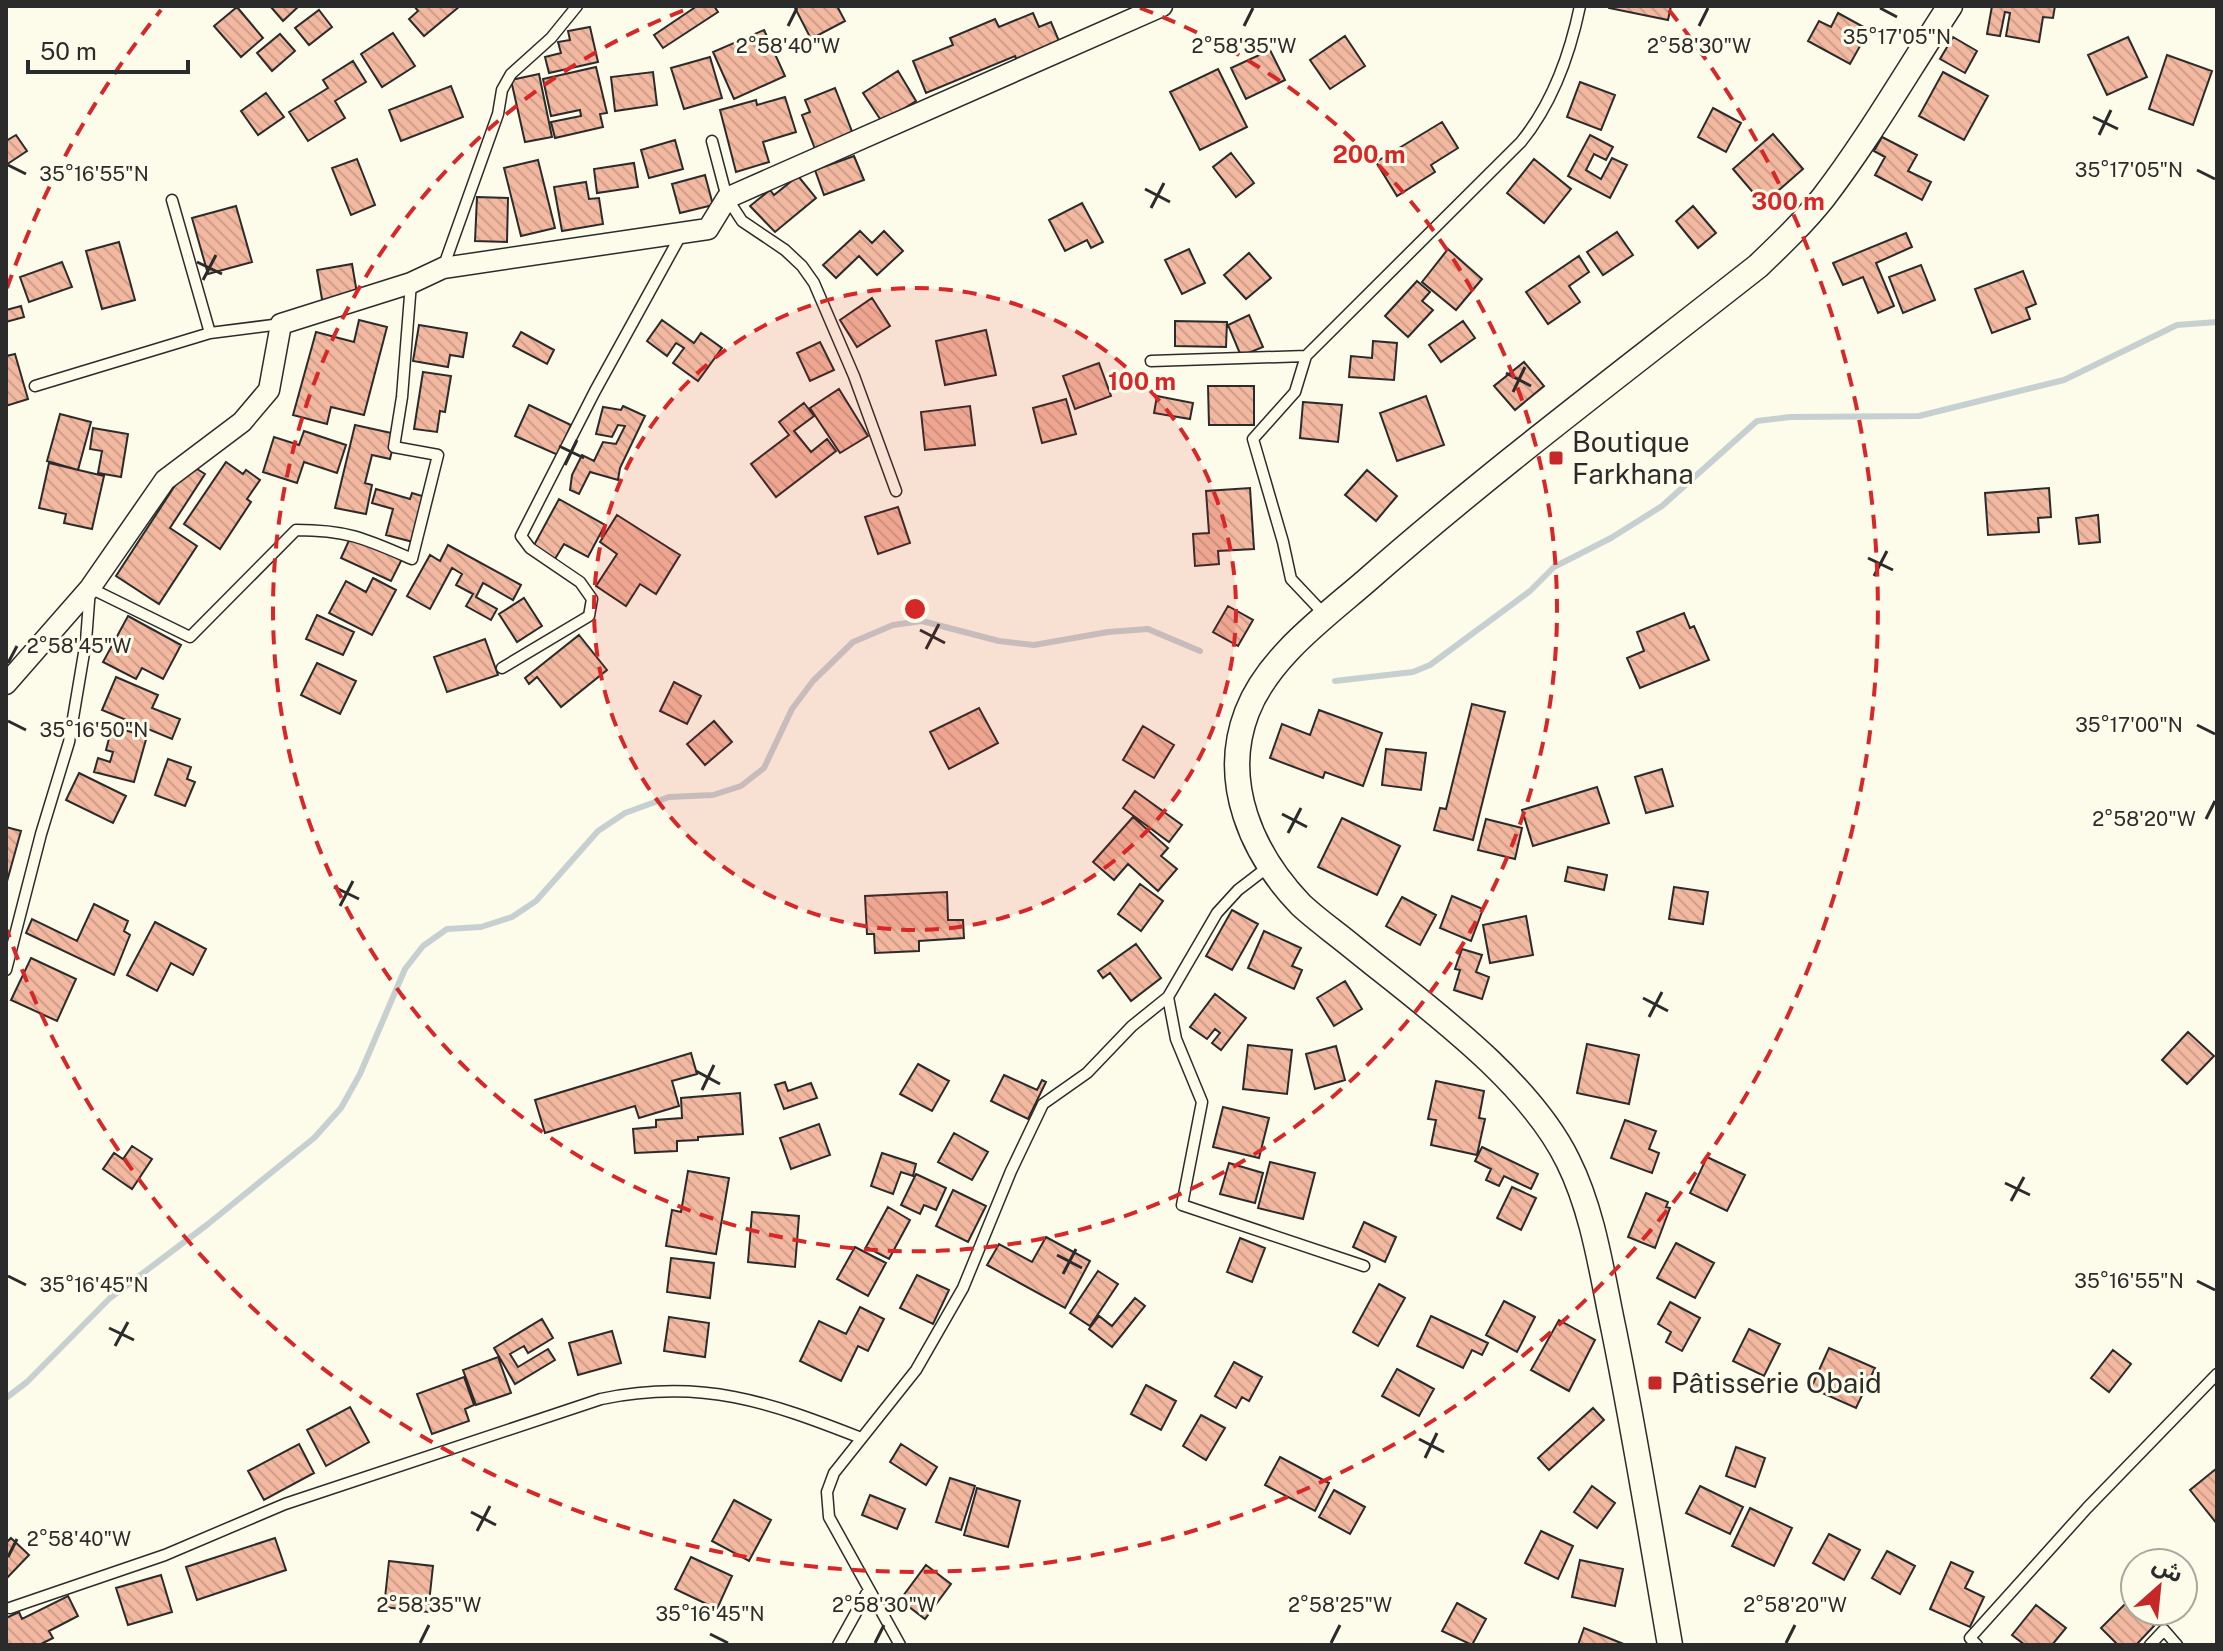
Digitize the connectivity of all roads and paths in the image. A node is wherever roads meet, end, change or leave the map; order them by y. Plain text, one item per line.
1 (577, 6) edge
2 (1162, 6) edge
3 (1580, 6) edge
4 (1950, 6) edge
5 (712, 141) dead end
6 (727, 198) junction
7 (172, 200) dead end
8 (683, 231) junction
9 (443, 268) junction
10 (411, 283) junction
11 (281, 324) junction
12 (210, 333) junction
13 (1306, 356) junction
14 (1151, 361) dead end
15 (35, 386) dead end
16 (896, 491) dead end
17 (90, 588) junction
18 (1326, 616) junction
19 (502, 668) dead end
20 (6, 684) edge
21 (1268, 867) junction
22 (6, 970) edge
23 (1168, 997) junction
24 (1364, 1266) dead end
25 (2217, 1374) edge
26 (861, 1438) junction
27 (869, 1589) junction
28 (10, 1608) dead end
29 (838, 1645) edge
30 (900, 1645) edge
31 (1670, 1645) edge
32 (1977, 1645) edge
33 (2150, 1645) edge
34 (2177, 1645) edge

1 - 9 lane
2 - 6 street
3 - 13 lane
4 - 18 street
5 - 6 lane
6 - 8 street
6 - 16 lane
7 - 12 lane
8 - 9 street
8 - 19 lane
9 - 10 street
10 - 11 street
10 - 17 lane
11 - 12 lane
11 - 17 street
12 - 15 lane
13 - 14 lane
13 - 18 lane
17 - 20 street
17 - 22 lane
18 - 21 street
21 - 23 lane
21 - 31 street
23 - 24 lane
23 - 26 lane
25 - 32 lane
26 - 27 lane
26 - 28 lane
27 - 29 lane
27 - 30 lane
33 - 34 lane

